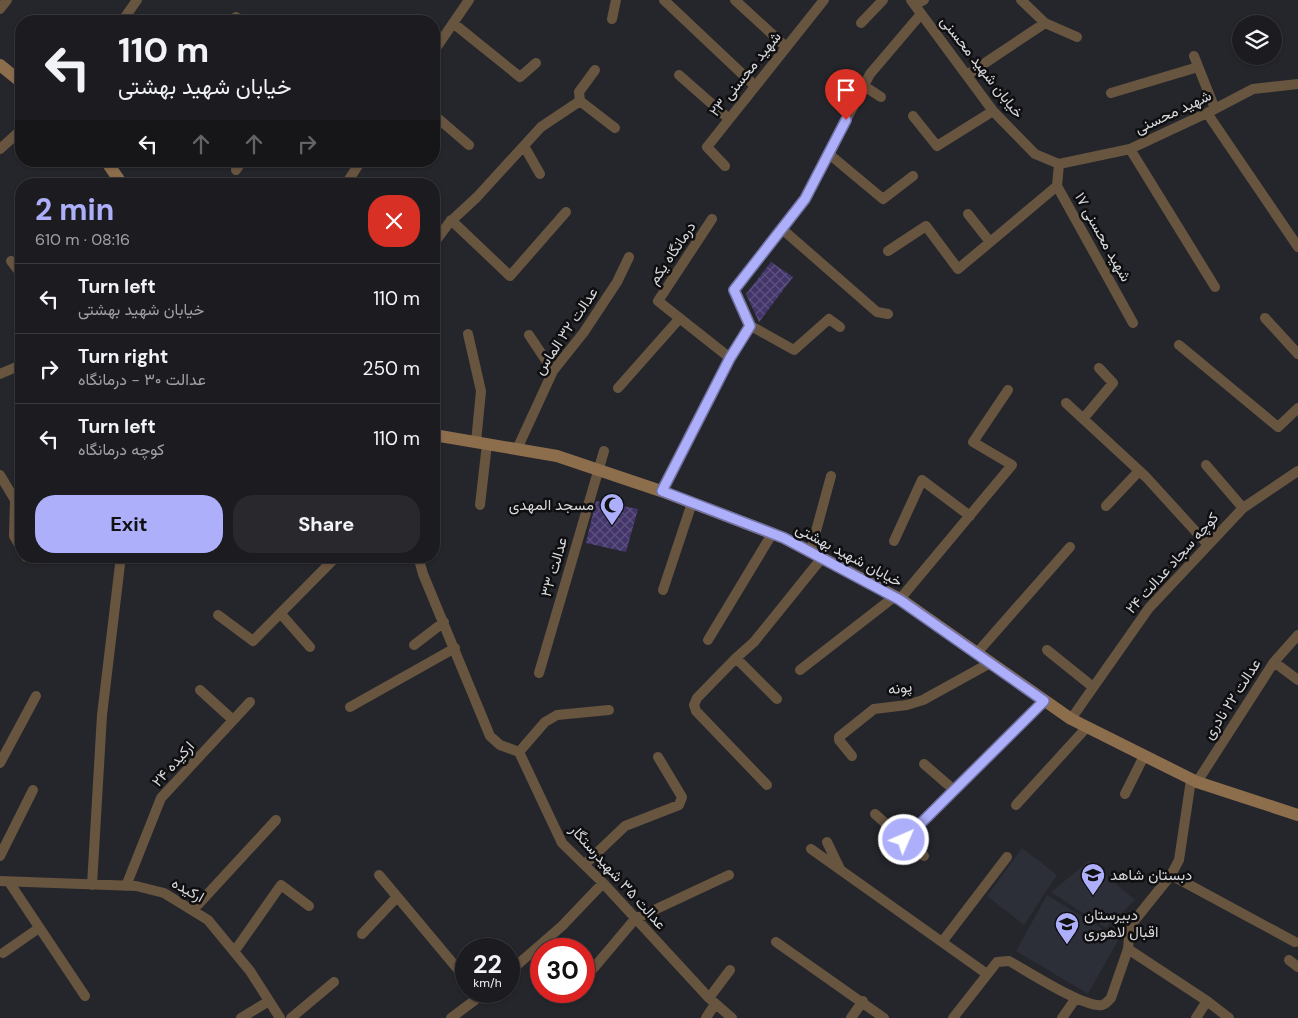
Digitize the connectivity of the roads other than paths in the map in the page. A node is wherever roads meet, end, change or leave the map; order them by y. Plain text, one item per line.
1 (8, 0) edge
2 (137, 0) edge
3 (469, 0) edge
4 (616, 0) edge
5 (664, 0) edge
6 (735, 0) edge
7 (824, 0) edge
8 (883, 0) edge
9 (1022, 0) edge
10 (917, 2) edge
11 (0, 9) edge
12 (921, 14) junction
13 (127, 15) edge
14 (612, 19) dead end
15 (453, 23) junction
16 (861, 23) dead end
17 (1045, 23) junction
18 (1077, 36) dead end
19 (440, 42) edge
20 (786, 47) junction
21 (1194, 56) dead end
22 (536, 63) dead end
23 (0, 66) edge
24 (1198, 67) junction
25 (595, 70) dead end
26 (679, 75) dead end
27 (967, 75) junction
28 (15, 77) edge
29 (1298, 84) edge
30 (755, 86) junction
31 (864, 86) junction
32 (1111, 93) dead end
33 (881, 97) dead end
34 (580, 101) junction
35 (993, 111) junction
36 (1211, 111) junction
37 (913, 116) dead end
38 (729, 119) junction
39 (440, 120) edge
40 (615, 128) dead end
41 (15, 136) edge
42 (469, 145) dead end
43 (524, 146) junction
44 (1130, 149) junction
45 (0, 150) edge
46 (829, 154) junction
47 (1059, 164) junction
48 (725, 166) dead end
49 (112, 167) edge
50 (357, 167) edge
51 (540, 174) dead end
52 (913, 176) dead end
53 (119, 178) edge
54 (350, 178) edge
55 (1057, 186) junction
56 (566, 212) dead end
57 (968, 214) dead end
58 (712, 219) dead end
59 (451, 220) junction
60 (782, 229) junction
61 (440, 234) edge
62 (990, 242) junction
63 (1298, 247) edge
64 (888, 251) dead end
65 (629, 257) dead end
66 (11, 261) dead end
67 (15, 266) edge
68 (1215, 287) dead end
69 (888, 314) dead end
70 (680, 318) junction
71 (1265, 318) dead end
72 (1133, 322) dead end
73 (750, 326) junction
74 (840, 327) dead end
75 (468, 334) dead end
76 (529, 335) dead end
77 (1179, 345) dead end
78 (1298, 354) edge
79 (730, 358) junction
80 (15, 368) edge
81 (1099, 368) dead end
82 (553, 371) junction
83 (0, 374) edge
84 (618, 388) dead end
85 (1008, 390) dead end
86 (1066, 403) dead end
87 (1298, 408) edge
88 (1083, 419) junction
89 (440, 436) edge
90 (482, 443) junction
91 (517, 449) junction
92 (604, 451) dead end
93 (1206, 465) dead end
94 (597, 470) junction
95 (1139, 471) junction
96 (1298, 471) edge
97 (0, 475) edge
98 (831, 476) dead end
99 (662, 491) junction
100 (15, 500) edge
101 (15, 500) edge
102 (692, 503) junction
103 (480, 505) dead end
104 (1106, 506) dead end
105 (1243, 508) junction
106 (970, 516) junction
107 (772, 534) junction
108 (15, 538) edge
109 (894, 541) dead end
110 (1208, 545) junction
111 (1070, 547) dead end
112 (815, 556) junction
113 (120, 563) edge
114 (330, 563) edge
115 (420, 563) edge
116 (662, 590) dead end
117 (897, 598) junction
118 (281, 614) junction
119 (218, 615) dead end
120 (444, 622) junction
121 (1298, 635) edge
122 (708, 640) dead end
123 (414, 645) dead end
124 (310, 647) dead end
125 (455, 648) junction
126 (1047, 650) dead end
127 (976, 654) junction
128 (736, 658) junction
129 (1274, 662) junction
130 (990, 663) junction
131 (800, 670) dead end
132 (539, 673) dead end
133 (1298, 680) edge
134 (1094, 687) junction
135 (200, 690) dead end
136 (36, 696) dead end
137 (777, 698) dead end
138 (1044, 701) junction
139 (250, 702) dead end
140 (350, 707) dead end
141 (608, 710) dead end
142 (1071, 719) junction
143 (233, 720) junction
144 (1087, 727) junction
145 (519, 752) junction
146 (852, 756) dead end
147 (1144, 756) junction
148 (658, 757) dead end
149 (0, 763) edge
150 (924, 764) dead end
151 (1194, 781) junction
152 (767, 785) dead end
153 (33, 790) dead end
154 (954, 790) junction
155 (1125, 794) dead end
156 (1016, 805) dead end
157 (875, 814) dead end
158 (1298, 815) edge
159 (276, 820) dead end
160 (904, 840) junction
161 (827, 842) dead end
162 (810, 849) dead end
163 (0, 856) edge
164 (924, 856) dead end
165 (1007, 857) dead end
166 (585, 864) junction
167 (841, 870) junction
168 (378, 875) dead end
169 (729, 875) dead end
170 (1171, 875) junction
171 (5, 882) edge
172 (603, 883) junction
173 (92, 885) junction
174 (126, 886) junction
175 (397, 897) junction
176 (309, 906) dead end
177 (193, 910) junction
178 (635, 919) junction
179 (39, 928) junction
180 (362, 934) dead end
181 (776, 942) dead end
182 (942, 942) junction
183 (1295, 942) dead end
184 (1128, 949) junction
185 (234, 952) junction
186 (3, 953) dead end
187 (1289, 960) dead end
188 (520, 962) edge
189 (455, 966) edge
190 (595, 966) edge
191 (1298, 967) edge
192 (730, 970) dead end
193 (987, 974) junction
194 (334, 982) dead end
195 (85, 996) dead end
196 (1076, 998) junction
197 (269, 1001) junction
198 (712, 1001) junction
199 (1207, 1001) junction
200 (863, 1002) junction
201 (469, 1003) edge
202 (241, 1018) edge
203 (280, 1018) edge
204 (291, 1018) edge
205 (451, 1018) edge
206 (706, 1018) edge
207 (732, 1018) edge
208 (851, 1018) edge
209 (884, 1018) edge
210 (953, 1018) edge
211 (1062, 1018) edge
212 (1196, 1018) edge
213 (1229, 1018) edge

1 - 11 street
2 - 13 street
3 - 15 street
4 - 14 street
5 - 30 street
6 - 20 street
7 - 20 street, شهید محسنی ۲۳
8 - 16 street
9 - 17 street
10 - 12 street, خیابان شهید محسنی
12 - 27 street, خیابان شهید محسنی
12 - 31 street
15 - 19 street
15 - 22 street
17 - 18 street
17 - 27 street
20 - 30 street, شهید محسنی ۲۳
21 - 24 street
23 - 28 main road
24 - 32 street
24 - 36 street
25 - 34 street
26 - 38 street
27 - 35 street, خیابان شهید محسنی
29 - 36 street, شهید محسنی
30 - 38 street, شهید محسنی ۲۳
31 - 33 street
31 - 46 street
34 - 40 street
34 - 43 street
35 - 37 street
35 - 47 street, خیابان شهید محسنی
36 - 44 street, شهید محسنی
36 - 63 street
38 - 48 street, شهید محسنی ۲۳
39 - 42 street
41 - 45 street
43 - 51 street
43 - 59 street
44 - 47 street, شهید محسنی
44 - 68 street
46 - 52 street
46 - 60 street
47 - 55 street, شهید محسنی ۱۷
49 - 53 main road
50 - 54 street
55 - 62 street
55 - 72 street, شهید محسنی ۱۷
56 - 59 street
57 - 62 street
58 - 70 street, درمانگاه یکم
59 - 61 street
60 - 69 street
60 - 73 street
62 - 64 street
65 - 82 street, عدالت ۳۲ الماس
66 - 67 street
70 - 79 street, درمانگاه یکم
70 - 84 street
71 - 78 street
73 - 74 street
73 - 79 street
75 - 90 street
76 - 82 street
77 - 87 street
79 - 99 street
80 - 83 street
81 - 88 street
82 - 91 street, عدالت ۳۲ الماس
85 - 106 street
86 - 88 street
88 - 95 street
89 - 90 main road, خیابان شهید بهشتی
90 - 91 main road, خیابان شهید بهشتی
90 - 103 street
91 - 94 main road, خیابان شهید بهشتی
92 - 94 street, عدالت ۳۳
93 - 105 street
94 - 99 main road, خیابان شهید بهشتی
94 - 132 street, عدالت ۳۳
95 - 104 street
95 - 110 street
96 - 105 street, کوچه سجاد عدالت ۲۴
97 - 100 street
98 - 112 street
99 - 102 main road, خیابان شهید بهشتی
101 - 108 street
102 - 107 main road, خیابان شهید بهشتی
102 - 116 street
105 - 110 street, کوچه سجاد عدالت ۲۴
106 - 109 street
106 - 117 street
107 - 112 main road, خیابان شهید بهشتی
107 - 122 street
110 - 134 street, کوچه سجاد عدالت ۲۴
111 - 127 street
112 - 117 main road, خیابان شهید بهشتی
112 - 128 street
113 - 173 street
114 - 118 street
115 - 120 street
117 - 127 main road, خیابان شهید بهشتی
117 - 131 street
118 - 119 street
118 - 124 street
120 - 123 street
120 - 125 street
121 - 129 street, عدالت ۲۲ نادری
125 - 140 street
125 - 145 street
126 - 134 street
127 - 130 main road, خیابان شهید بهشتی
128 - 137 street
128 - 152 street
129 - 133 street
129 - 151 street, عدالت ۲۲ نادری
130 - 138 main road, خیابان شهید بهشتی
130 - 146 street, پونه
134 - 142 street, کوچه سجاد عدالت ۲۴
135 - 143 street
136 - 149 street
138 - 142 main road, خیابان شهید بهشتی
138 - 154 street
139 - 143 street, ارکیده ۲۴
141 - 145 street
142 - 144 main road, خیابان شهید بهشتی
143 - 174 street, ارکیده ۲۴
144 - 147 main road, خیابان شهید بهشتی
144 - 156 street
145 - 166 street, عدالت ۳۵ شهیدرستگار
147 - 151 main road, خیابان شهید بهشتی
147 - 155 street
148 - 166 street
150 - 154 street
151 - 158 main road, خیابان شهید بهشتی
151 - 170 street
153 - 163 street
154 - 160 street
157 - 160 street
159 - 177 street
160 - 164 street
161 - 167 street
162 - 167 street
165 - 182 street
166 - 172 street, عدالت ۳۵ شهیدرستگار
167 - 182 street
168 - 175 street
169 - 178 street
170 - 183 street
170 - 184 street
171 - 173 street, ارکیده
171 - 179 street
172 - 178 street, عدالت ۳۵ شهیدرستگار
172 - 188 street
173 - 174 street, ارکیده
174 - 177 street, ارکیده
175 - 180 street
175 - 189 street
176 - 185 street
177 - 185 street, ارکیده
178 - 190 street
178 - 198 street, عدالت ۳۵ شهیدرستگار
179 - 186 street
179 - 195 street
181 - 200 street
182 - 193 street
184 - 196 street
184 - 199 street
185 - 197 street, ارکیده
187 - 191 street
192 - 198 street
193 - 196 street
193 - 210 street
194 - 204 street
196 - 211 street
197 - 202 street
197 - 203 street, ارکیده
198 - 206 street
198 - 207 street, عدالت ۳۵ شهیدرستگار
199 - 212 street
199 - 213 street
200 - 208 street
200 - 209 street
201 - 205 street

